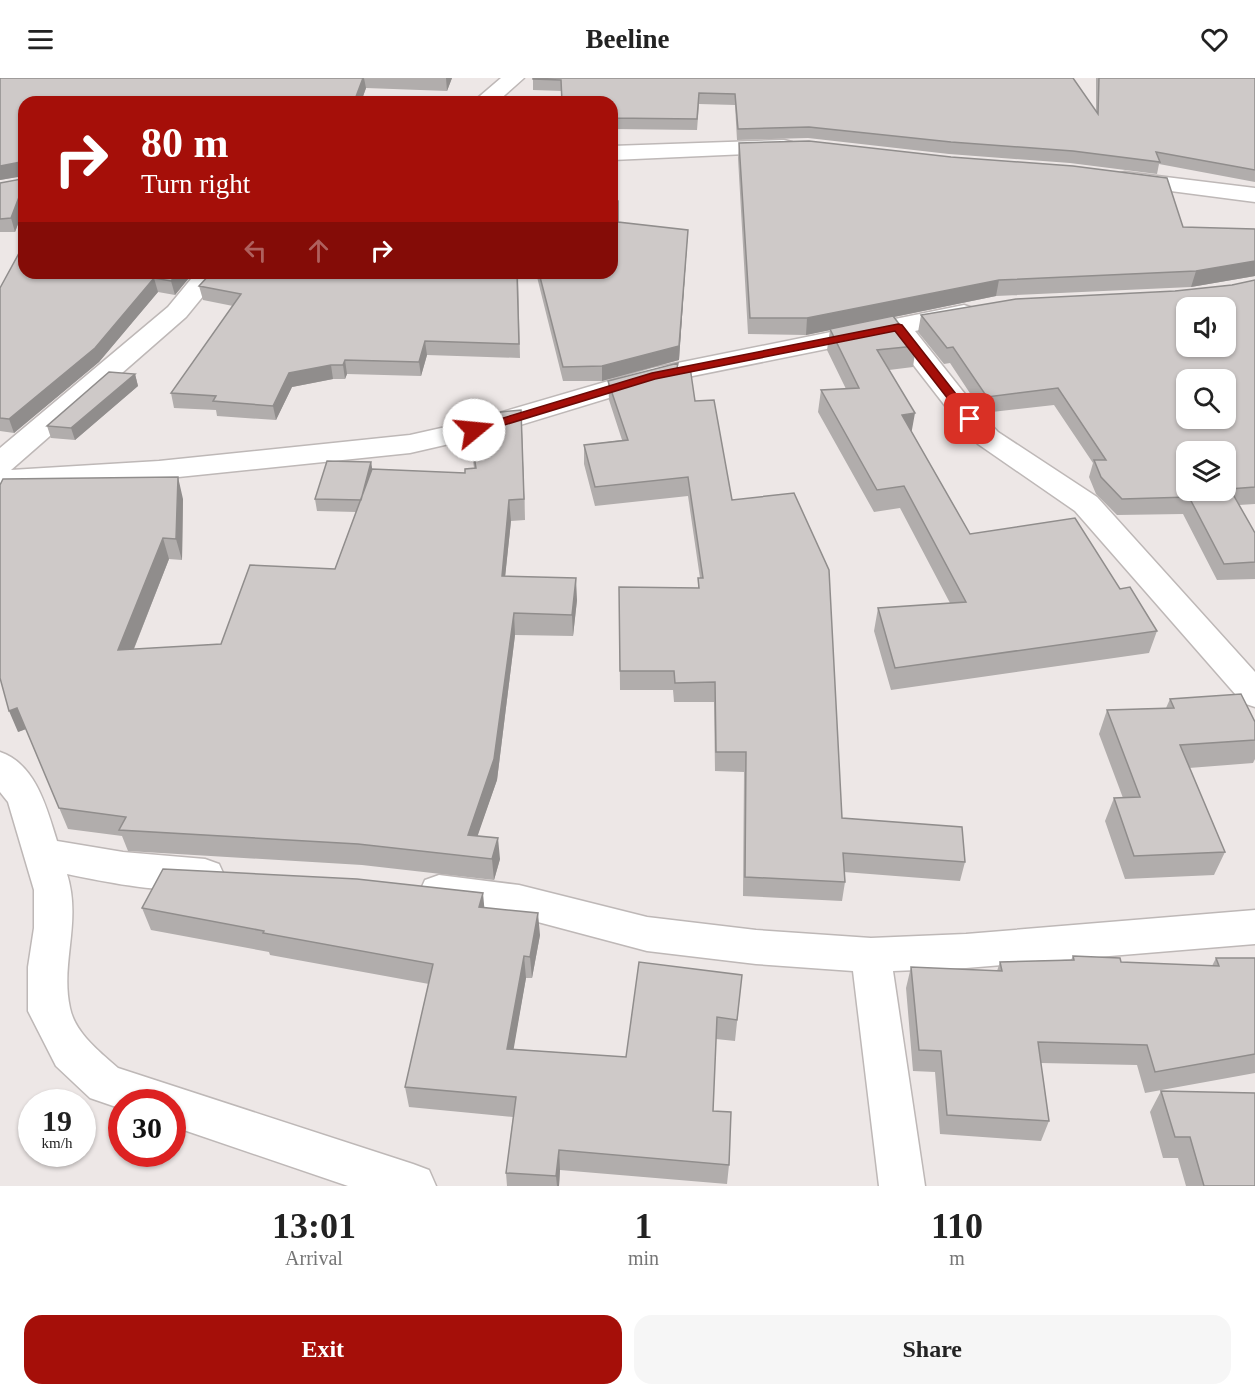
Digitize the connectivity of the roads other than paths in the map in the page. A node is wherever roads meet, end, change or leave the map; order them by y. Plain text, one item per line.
1 (518, 84) edge
2 (495, 96) edge
3 (808, 147) edge
4 (618, 153) edge
5 (1105, 176) edge
6 (1255, 195) edge
7 (204, 279) edge
8 (985, 308) edge
9 (898, 327) junction
10 (0, 464) edge
11 (0, 480) edge
12 (1255, 694) edge
13 (0, 766) edge
14 (42, 853) junction
15 (245, 877) edge
16 (407, 888) edge
17 (1255, 927) edge
18 (871, 955) junction
19 (123, 1089) edge
20 (186, 1111) edge
21 (413, 1186) edge
22 (902, 1186) edge

1 - 2 street
3 - 4 street
5 - 6 street
7 - 10 street
8 - 9 street
9 - 11 street
9 - 12 street
13 - 14 street
14 - 15 street
14 - 19 street
16 - 18 street
17 - 18 street
18 - 22 street
20 - 21 street

